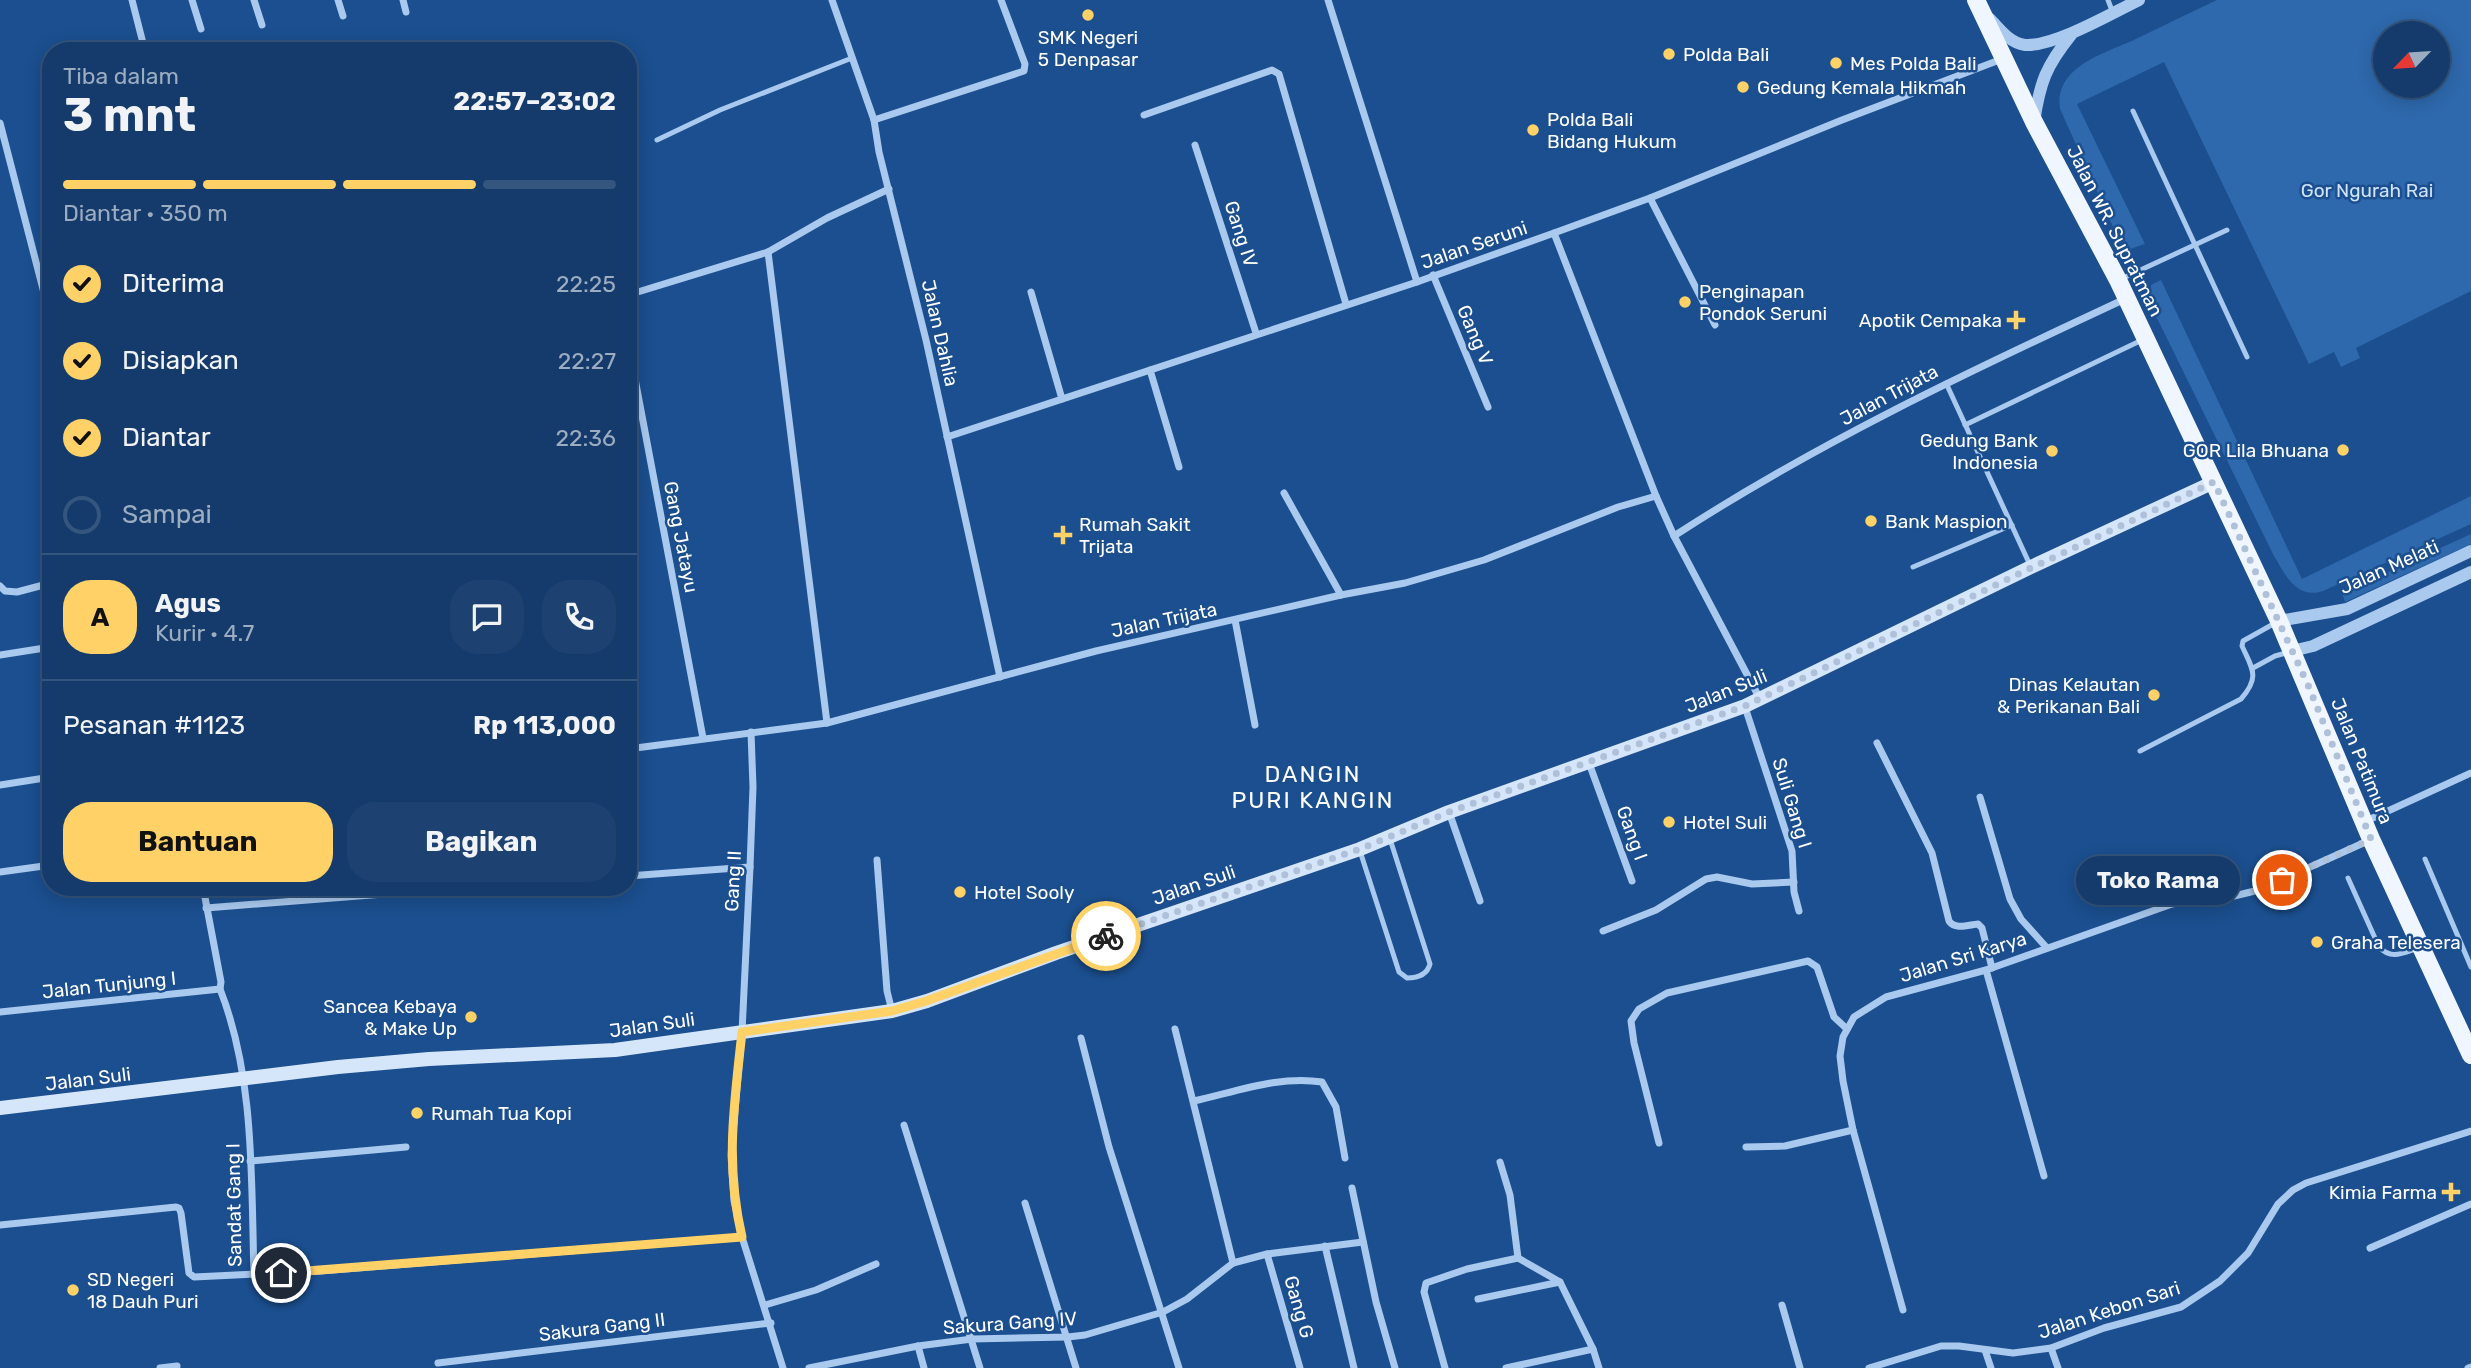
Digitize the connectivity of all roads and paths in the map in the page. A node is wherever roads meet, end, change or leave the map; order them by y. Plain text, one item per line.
1 (132, 0) edge
2 (192, 0) edge
3 (254, 0) edge
4 (338, 0) edge
5 (403, 0) edge
6 (832, 0) edge
7 (1001, 0) edge
8 (1328, 0) edge
9 (2108, 0) edge
10 (2139, 0) edge
11 (1977, 4) edge
12 (407, 12) dead end
13 (2113, 13) junction
14 (343, 16) dead end
15 (262, 25) dead end
16 (201, 29) dead end
17 (2073, 32) junction
18 (143, 42) edge
19 (852, 58) junction
20 (2002, 59) junction
21 (2133, 111) dead end
22 (1143, 115) dead end
23 (874, 120) junction
24 (2034, 122) junction
25 (0, 123) edge
26 (657, 140) dead end
27 (1195, 145) dead end
28 (889, 189) junction
29 (1650, 198) junction
30 (2227, 230) dead end
31 (1554, 233) junction
32 (2194, 244) junction
33 (768, 252) junction
34 (1433, 275) junction
35 (2118, 280) junction
36 (1417, 282) junction
37 (42, 285) edge
38 (637, 292) edge
39 (1031, 292) dead end
40 (2127, 298) junction
41 (1346, 304) junction
42 (1715, 325) dead end
43 (1256, 333) junction
44 (2146, 338) junction
45 (2247, 357) dead end
46 (1150, 370) junction
47 (1945, 382) junction
48 (637, 389) edge
49 (1062, 399) junction
50 (1488, 407) dead end
51 (1965, 425) junction
52 (947, 437) junction
53 (1179, 467) dead end
54 (2214, 482) junction
55 (1284, 493) dead end
56 (1656, 496) junction
57 (2012, 525) junction
58 (1674, 536) junction
59 (2471, 551) edge
60 (1913, 567) dead end
61 (2031, 568) junction
62 (2471, 572) edge
63 (42, 585) edge
64 (0, 586) edge
65 (1341, 595) junction
66 (1235, 620) junction
67 (2279, 621) junction
68 (42, 648) edge
69 (2292, 651) junction
70 (0, 655) edge
71 (2253, 668) junction
72 (1000, 677) junction
73 (1760, 699) junction
74 (1745, 706) junction
75 (827, 723) junction
76 (1255, 725) dead end
77 (751, 732) junction
78 (703, 737) junction
79 (1877, 743) dead end
80 (637, 748) edge
81 (2140, 751) dead end
82 (1590, 763) junction
83 (2471, 773) edge
84 (42, 778) edge
85 (0, 785) edge
86 (1980, 797) dead end
87 (1449, 812) junction
88 (2368, 831) junction
89 (1388, 836) junction
90 (1360, 849) junction
91 (2425, 859) dead end
92 (877, 860) dead end
93 (42, 866) edge
94 (750, 867) junction
95 (0, 872) edge
96 (637, 875) edge
97 (2348, 878) dead end
98 (1632, 881) dead end
99 (1794, 882) junction
100 (204, 896) edge
101 (359, 896) edge
102 (1480, 901) dead end
103 (206, 908) junction
104 (1799, 911) dead end
105 (1603, 931) dead end
106 (2420, 947) junction
107 (2047, 948) junction
108 (2471, 967) edge
109 (1989, 969) junction
110 (220, 989) junction
111 (892, 1011) junction
112 (0, 1012) edge
113 (1175, 1029) dead end
114 (1847, 1030) junction
115 (742, 1032) junction
116 (1081, 1038) dead end
117 (2471, 1055) edge
118 (244, 1078) junction
119 (1194, 1101) junction
120 (0, 1108) edge
121 (904, 1125) dead end
122 (1853, 1130) junction
123 (2471, 1131) edge
124 (1658, 1143) dead end
125 (406, 1147) dead end
126 (1746, 1147) dead end
127 (1345, 1158) dead end
128 (250, 1161) junction
129 (1500, 1162) dead end
130 (2044, 1176) dead end
131 (1352, 1188) dead end
132 (1025, 1203) dead end
133 (2471, 1204) edge
134 (0, 1225) edge
135 (742, 1237) junction
136 (1363, 1242) junction
137 (1325, 1246) junction
138 (2370, 1248) dead end
139 (1267, 1254) junction
140 (1518, 1258) junction
141 (876, 1264) dead end
142 (1233, 1264) junction
143 (254, 1274) junction
144 (1560, 1282) junction
145 (1478, 1299) dead end
146 (765, 1305) junction
147 (1782, 1305) dead end
148 (1903, 1310) dead end
149 (1163, 1312) junction
150 (771, 1323) junction
151 (1068, 1337) junction
152 (972, 1339) junction
153 (918, 1346) junction
154 (2051, 1348) junction
155 (1593, 1349) junction
156 (1985, 1350) junction
157 (438, 1363) dead end
158 (1884, 1365) edge
159 (177, 1366) dead end
160 (159, 1368) edge
161 (783, 1368) edge
162 (809, 1368) edge
163 (924, 1368) edge
164 (980, 1368) edge
165 (1076, 1368) edge
166 (1179, 1368) edge
167 (1300, 1368) edge
168 (1354, 1368) edge
169 (1395, 1368) edge
170 (1445, 1368) edge
171 (1506, 1368) edge
172 (1599, 1368) edge
173 (1800, 1368) edge
174 (1869, 1368) edge
175 (1991, 1368) edge
176 (2059, 1368) edge

1 - 18 street
2 - 16 street
3 - 15 street
4 - 14 street
5 - 12 street
6 - 19 street, Jalan Dahlia
7 - 23 street
8 - 36 street
9 - 13 lane
10 - 13 street
11 - 17 street
11 - 20 main road, Jalan WR. Supratman
13 - 17 street
17 - 24 street
19 - 23 street, Jalan Dahlia
19 - 26 lane
20 - 24 main road, Jalan WR. Supratman
20 - 29 street, Jalan Seruni
21 - 32 lane
22 - 41 street
23 - 28 street, Jalan Dahlia
24 - 35 main road, Jalan WR. Supratman
25 - 37 street
27 - 43 street, Gang IV
28 - 33 street
28 - 52 street, Jalan Dahlia
29 - 31 street, Jalan Seruni
29 - 42 street
30 - 32 lane
31 - 34 street, Jalan Seruni
31 - 56 street
32 - 35 lane
32 - 45 lane
33 - 38 street
33 - 75 street
34 - 36 street, Jalan Seruni
34 - 50 street, Gang V
35 - 40 main road, Jalan WR. Supratman
36 - 41 street, Jalan Seruni
39 - 49 street
40 - 44 main road, Jalan WR. Supratman
40 - 47 street, Jalan Trijata
41 - 43 street, Jalan Seruni
43 - 46 street, Jalan Seruni
44 - 51 lane
44 - 54 main road, Jalan WR. Supratman
46 - 49 street, Jalan Seruni
46 - 53 street
47 - 51 lane
47 - 58 street, Jalan Trijata
48 - 78 street, Gang Jatayu
49 - 52 street, Jalan Seruni
51 - 57 lane
52 - 72 street, Jalan Dahlia
54 - 61 main road, Jalan Suli
54 - 67 main road, Jalan Patimura
55 - 65 street
56 - 58 street
56 - 65 street, Jalan Trijata
57 - 60 lane
57 - 61 lane
58 - 73 street
59 - 67 street, Jalan Melati
61 - 73 main road, Jalan Suli
62 - 69 street, Jalan Melati
63 - 64 street
65 - 66 street, Jalan Trijata
66 - 72 street, Jalan Trijata
66 - 76 street
67 - 69 main road, Jalan Patimura
67 - 71 lane
68 - 70 street
69 - 71 lane
69 - 88 main road, Jalan Patimura
71 - 81 lane
72 - 75 street, Jalan Trijata
73 - 74 main road, Jalan Suli
74 - 82 main road, Jalan Suli
74 - 99 street, Suli Gang I
75 - 77 street, Jalan Trijata
77 - 78 street, Jalan Trijata
77 - 94 street, Gang II
78 - 80 street, Jalan Trijata
79 - 109 street
82 - 87 main road, Jalan Suli
82 - 98 street, Gang I
83 - 88 street, Jalan Sri Karya
84 - 85 street
86 - 107 street
87 - 89 main road, Jalan Suli
87 - 102 street
88 - 106 main road, Jalan Patimura
88 - 107 street, Jalan Sri Karya
89 - 90 main road, Jalan Suli
89 - 90 lane
90 - 111 main road, Jalan Suli
91 - 108 lane
92 - 111 street
93 - 95 street
94 - 96 street
94 - 115 street, Gang II
97 - 106 lane
99 - 104 street, Suli Gang I
99 - 105 street
100 - 103 street, Sandat Gang I
101 - 103 street
103 - 110 street, Sandat Gang I
106 - 117 main road, Jalan Patimura
107 - 109 street, Jalan Sri Karya
109 - 114 street, Jalan Sri Karya
109 - 130 street
110 - 112 street, Jalan Tunjung I
110 - 118 street, Sandat Gang I
111 - 115 main road, Jalan Suli
113 - 119 street
114 - 122 street
114 - 124 street
115 - 118 main road, Jalan Suli
115 - 135 street, Gang II
116 - 149 street
118 - 120 main road, Jalan Suli
118 - 128 street, Sandat Gang I
119 - 127 street
119 - 142 street
121 - 152 street
122 - 126 street
122 - 148 street
123 - 154 street, Jalan Kebon Sari
125 - 128 street
128 - 143 street, Sandat Gang I
129 - 140 street
131 - 136 street
132 - 151 street
133 - 138 street
134 - 143 street, Sandat Gang I
135 - 143 street
135 - 146 street, Gang II
136 - 137 street, Sakura Gang IV
136 - 169 street
137 - 139 street, Sakura Gang IV
137 - 168 street
139 - 142 street, Sakura Gang IV
139 - 167 street, Gang G
140 - 144 street
140 - 170 street
141 - 146 street
142 - 149 street, Sakura Gang IV
144 - 145 street
144 - 155 street
146 - 150 street, Gang II
147 - 173 street
149 - 151 street, Sakura Gang IV
149 - 166 street
150 - 157 street, Sakura Gang II
150 - 161 street, Gang II
151 - 152 street, Sakura Gang IV
151 - 165 street
152 - 153 street, Sakura Gang IV
152 - 164 street
153 - 162 street, Sakura Gang IV
153 - 163 street
154 - 156 street, Jalan Kebon Sari
154 - 176 street
155 - 171 street
155 - 172 street
156 - 158 street, Jalan Kebon Sari
156 - 175 street
158 - 174 street, Jalan Kebon Sari
159 - 160 street

